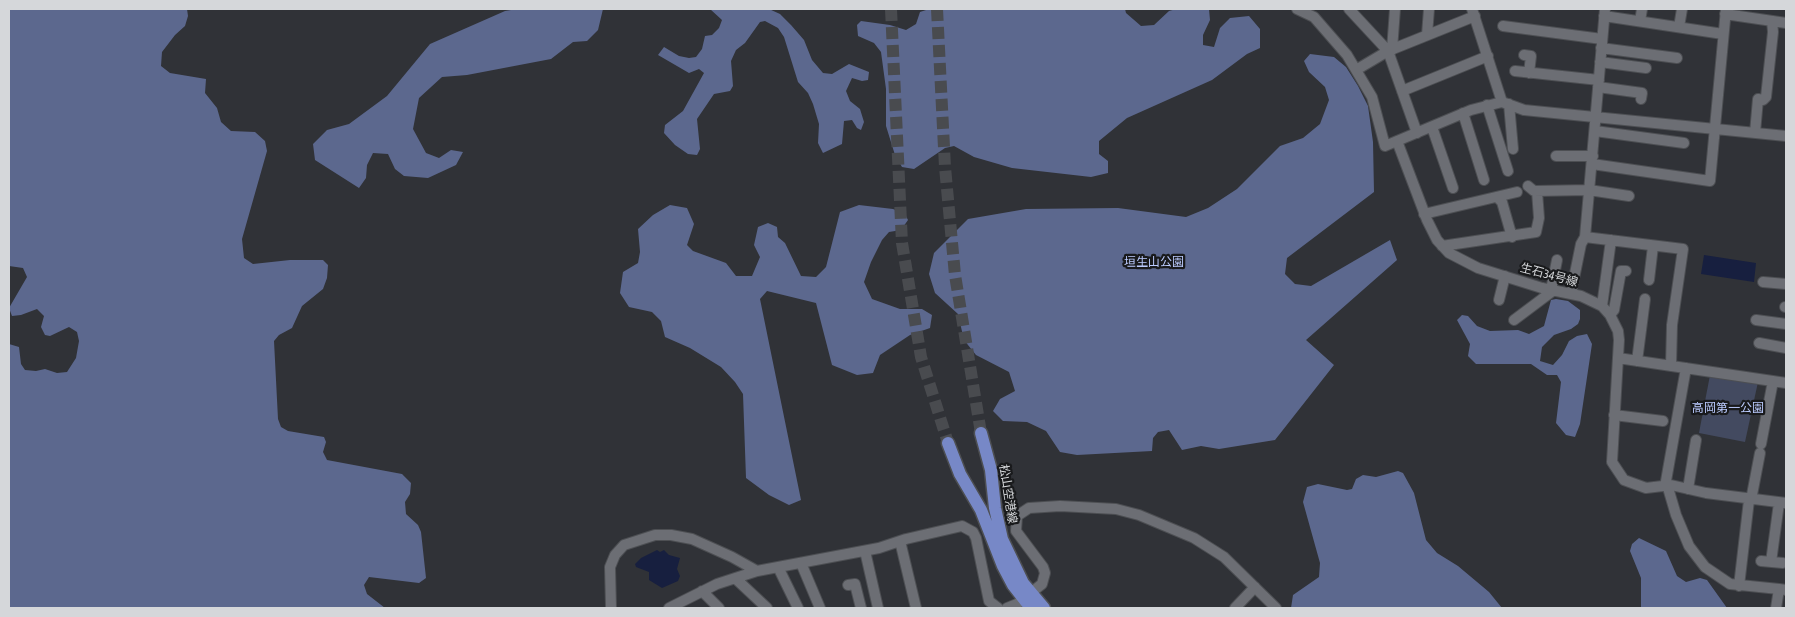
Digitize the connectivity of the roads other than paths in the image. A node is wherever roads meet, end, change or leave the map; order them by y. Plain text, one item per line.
1 (1297, 9) edge
2 (1349, 9) edge
3 (1361, 9) edge
4 (1395, 9) edge
5 (1429, 9) edge
6 (1642, 9) edge
7 (1682, 9) edge
8 (1725, 11) edge
9 (1474, 12) edge
10 (1605, 12) edge
11 (1360, 21) junction
12 (1640, 21) junction
13 (1772, 21) junction
14 (1786, 23) edge
15 (1503, 26) dead end
16 (1679, 27) junction
17 (1723, 34) junction
18 (1427, 36) junction
19 (1602, 43) junction
20 (1390, 50) junction
21 (1524, 55) dead end
22 (1488, 56) junction
23 (1677, 58) dead end
24 (1600, 62) junction
25 (1646, 68) dead end
26 (1356, 70) junction
27 (1515, 71) dead end
28 (1529, 73) junction
29 (1598, 84) junction
30 (1402, 91) junction
31 (1641, 99) dead end
32 (1506, 103) junction
33 (1487, 105) junction
34 (1463, 113) junction
35 (1596, 116) junction
36 (1432, 126) junction
37 (1716, 128) junction
38 (1595, 131) junction
39 (1418, 133) junction
40 (1754, 133) junction
41 (1786, 136) edge
42 (1397, 142) junction
43 (1684, 143) dead end
44 (1513, 149) dead end
45 (1556, 156) dead end
46 (1592, 160) junction
47 (1508, 171) dead end
48 (1484, 180) dead end
49 (1453, 188) dead end
50 (1589, 190) junction
51 (1517, 192) dead end
52 (1629, 196) dead end
53 (1498, 198) junction
54 (1424, 214) junction
55 (1512, 236) junction
56 (1585, 237) junction
57 (1611, 240) junction
58 (1442, 246) junction
59 (1653, 246) junction
60 (1557, 260) dead end
61 (1626, 272) dead end
62 (1505, 276) junction
63 (1649, 280) dead end
64 (1763, 282) dead end
65 (1780, 286) edge
66 (1553, 290) junction
67 (1571, 293) junction
68 (1645, 299) dead end
69 (1499, 300) dead end
70 (1602, 306) junction
71 (1610, 315) junction
72 (1514, 320) dead end
73 (1756, 320) dead end
74 (1786, 324) edge
75 (1759, 344) dead end
76 (1786, 348) edge
77 (1618, 358) junction
78 (1637, 361) junction
79 (1671, 366) junction
80 (1686, 368) junction
81 (1773, 381) junction
82 (1786, 383) edge
83 (1614, 414) junction
84 (1663, 421) dead end
85 (981, 433) tunnel mouth
86 (1696, 440) dead end
87 (948, 443) tunnel mouth
88 (1666, 486) junction
89 (1688, 489) junction
90 (1750, 500) junction
91 (1784, 502) edge
92 (900, 541) junction
93 (864, 551) junction
94 (801, 563) junction
95 (1783, 563) dead end
96 (778, 567) junction
97 (757, 571) junction
98 (735, 578) junction
99 (848, 585) dead end
100 (1739, 586) junction
101 (1255, 587) junction
102 (1782, 590) edge
103 (702, 591) junction
104 (1028, 600) edge
105 (611, 608) edge
106 (669, 608) edge
107 (719, 608) edge
108 (767, 608) edge
109 (798, 608) edge
110 (820, 608) edge
111 (861, 608) edge
112 (878, 608) edge
113 (916, 608) edge
114 (997, 608) edge
115 (1007, 608) edge
116 (1044, 608) edge
117 (1235, 608) edge
118 (1276, 608) edge
119 (1776, 608) edge

1 - 26 street
2 - 11 street
3 - 11 street
4 - 20 street
5 - 18 street
6 - 12 street
7 - 16 street
8 - 13 street
8 - 17 street
9 - 18 street
9 - 22 street
10 - 12 street
10 - 19 street
11 - 20 street
12 - 16 street
13 - 14 street
13 - 40 street
15 - 19 street
16 - 17 street
17 - 37 street
18 - 20 street
19 - 23 street
19 - 24 street
20 - 26 street
20 - 30 street
21 - 28 street
22 - 30 street
22 - 32 street
24 - 25 street
24 - 29 street
26 - 42 street
27 - 28 street
28 - 29 street
29 - 31 street
29 - 35 street
30 - 39 street
32 - 33 street
32 - 35 street
32 - 44 street
33 - 34 street
33 - 47 street
34 - 36 street
34 - 48 street
35 - 37 street
35 - 38 street
36 - 39 street
36 - 49 street
37 - 40 street
37 - 46 street
38 - 43 street
38 - 46 street
39 - 42 street
40 - 41 street
42 - 54 street, 生石34号線
45 - 46 street
46 - 50 street
50 - 52 street
50 - 55 street
50 - 56 street
51 - 53 street
53 - 54 street
53 - 55 street
54 - 58 street, 生石34号線
55 - 58 street
56 - 57 street
56 - 67 street
57 - 59 street
57 - 70 street
58 - 62 street, 生石34号線
59 - 63 street
59 - 79 street
60 - 66 street
61 - 71 street
62 - 66 street, 生石34号線
62 - 69 street
64 - 65 street
66 - 67 street, 生石34号線
66 - 72 street
67 - 70 street, 生石34号線
68 - 78 street
70 - 71 street, 生石34号線
71 - 77 street, 生石34号線
73 - 74 street
75 - 76 street
77 - 78 street
77 - 83 street, 生石34号線
78 - 79 street
79 - 80 street
80 - 81 street
80 - 88 street
81 - 82 street
81 - 90 street
83 - 84 street
83 - 88 street, 生石34号線
85 - 104 main road, 松山空港線
86 - 89 street
87 - 104 main road, 松山空港線
88 - 89 street, 生石34号線
88 - 100 street
89 - 90 street, 生石34号線
90 - 91 street, 生石34号線
90 - 100 street
91 - 95 street
92 - 93 street
92 - 113 street
92 - 114 street
93 - 94 street
93 - 112 street
94 - 96 street
94 - 110 street
96 - 97 street
96 - 109 street
97 - 98 street
97 - 105 street
98 - 103 street
98 - 108 street
99 - 111 street
100 - 102 street
101 - 104 street
101 - 117 street
101 - 118 street
102 - 119 street
103 - 106 street
103 - 107 street
104 - 115 street
104 - 116 main road, 松山空港線

